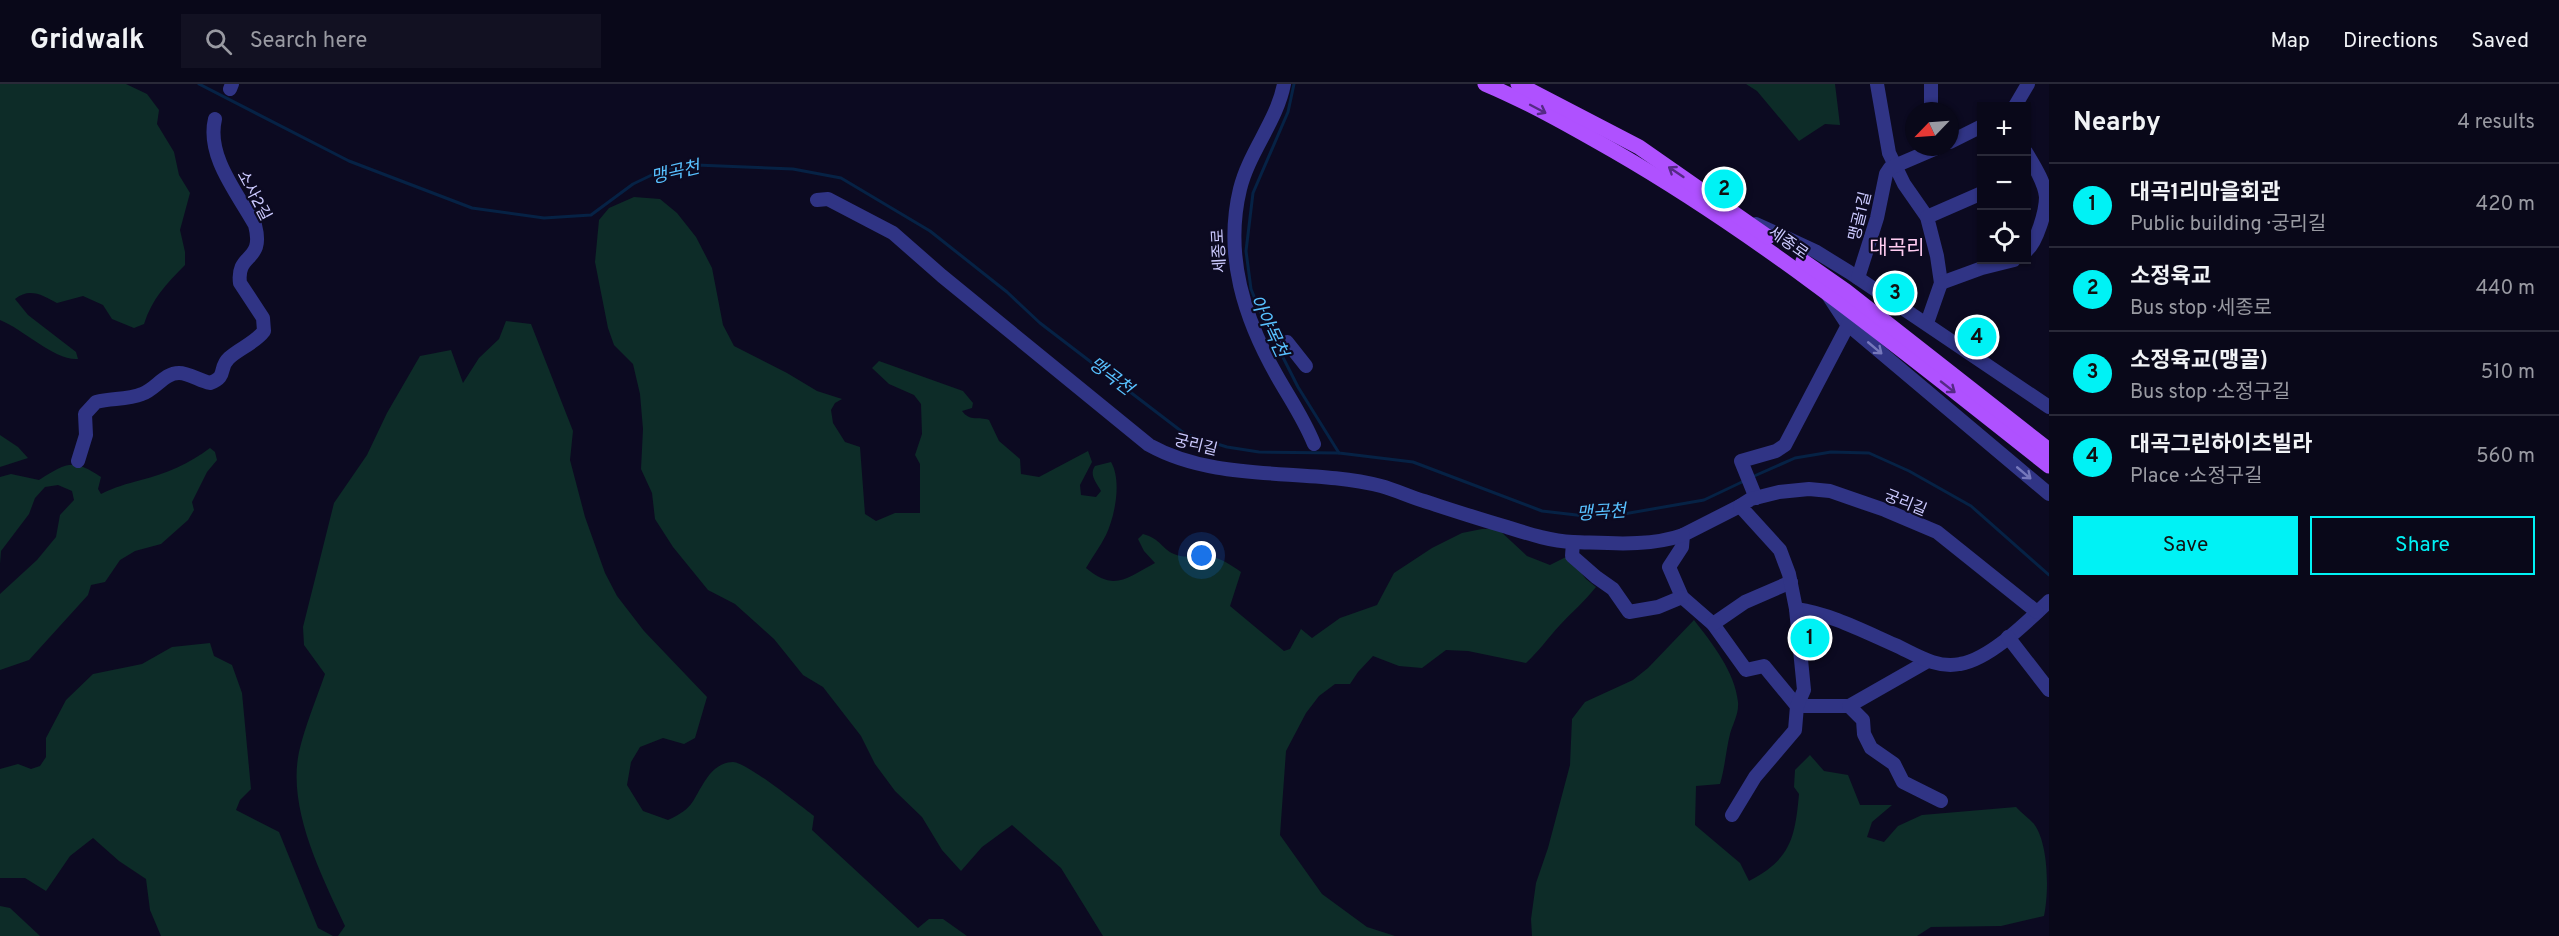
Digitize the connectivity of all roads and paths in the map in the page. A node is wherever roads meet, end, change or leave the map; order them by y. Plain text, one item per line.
1 (1284, 84) edge
2 (1485, 84) edge
3 (1518, 84) edge
4 (1877, 84) edge
5 (1931, 84) edge
6 (2028, 84) edge
7 (1931, 102) edge
8 (2018, 102) edge
9 (215, 119) dead end
10 (1977, 128) edge
11 (1959, 138) edge
12 (1918, 156) edge
13 (2028, 156) edge
14 (1896, 165) junction
15 (2037, 174) edge
16 (1977, 196) edge
17 (817, 200) dead end
18 (1928, 217) junction
19 (1742, 218) junction
20 (2031, 247) edge
21 (1998, 264) edge
22 (1854, 275) junction
23 (1941, 283) junction
24 (1823, 289) junction
25 (1927, 323) junction
26 (1848, 325) junction
27 (1269, 362) junction
28 (1306, 366) dead end
29 (2049, 407) edge
30 (1314, 444) dead end
31 (2049, 450) edge
32 (78, 461) dead end
33 (2049, 466) edge
34 (2049, 494) edge
35 (1756, 498) junction
36 (1740, 506) junction
37 (1683, 535) junction
38 (1573, 542) junction
39 (1791, 582) junction
40 (1682, 597) junction
41 (2044, 606) edge
42 (1796, 609) junction
43 (1713, 624) junction
44 (2008, 637) junction
45 (1928, 661) junction
46 (2049, 690) edge
47 (1797, 706) junction
48 (1849, 706) junction
49 (1941, 801) dead end
50 (1732, 815) dead end

1 - 27 street, 세종로
2 -> 24 main road, 세종로
19 -> 3 main road, 세종로
4 - 14 street
5 - 7 street
6 - 8 street
9 - 32 street, 소사2길
10 - 11 street
12 - 14 street
13 - 15 street
14 - 18 street
14 - 22 street, 맹골1길
15 - 20 street
16 - 18 street
17 - 38 street, 궁리길
18 - 23 street
19 - 22 street
19 - 31 main road, 세종로
21 - 23 street
22 - 25 street
23 - 25 street
24 - 26 street
24 -> 33 main road, 세종로
25 - 29 street
26 -> 34 street
26 - 35 street
27 - 28 street
27 - 30 street, 세종로
35 - 36 street, 궁리길
35 - 41 street, 궁리길
36 - 37 street, 궁리길
36 - 39 street
37 - 38 street, 궁리길
37 - 40 street
38 - 40 street
39 - 42 street
39 - 43 street
40 - 43 street
41 - 44 street, 궁리길
42 - 45 street, 궁리길
42 - 47 street
43 - 47 street
44 - 45 street, 궁리길
44 - 46 street
45 - 48 street
47 - 48 street
47 - 50 street
48 - 49 street

